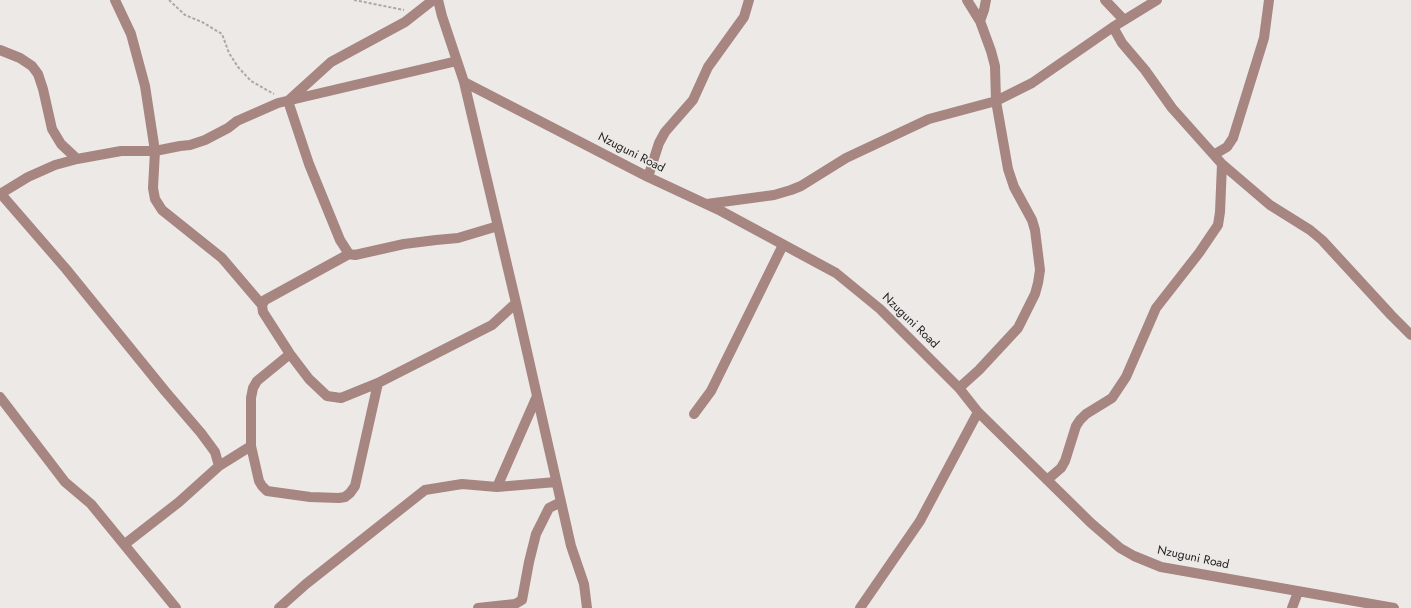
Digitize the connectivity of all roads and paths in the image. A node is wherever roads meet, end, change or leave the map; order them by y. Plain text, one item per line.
1 (115, 0) edge
2 (169, 0) edge
3 (354, 0) edge
4 (433, 0) edge
5 (438, 0) edge
6 (749, 0) edge
7 (967, 0) edge
8 (986, 0) edge
9 (1105, 0) edge
10 (1157, 0) edge
11 (1269, 0) edge
12 (417, 12) junction
13 (1124, 20) junction
14 (980, 21) junction
15 (1113, 27) junction
16 (0, 50) edge
17 (457, 61) junction
18 (464, 82) junction
19 (288, 101) junction
20 (996, 101) junction
21 (155, 151) junction
22 (1214, 154) junction
23 (77, 159) junction
24 (1222, 164) junction
25 (648, 177) junction
26 (1, 194) edge
27 (707, 204) junction
28 (498, 226) junction
29 (783, 245) junction
30 (349, 254) junction
31 (516, 304) junction
32 (262, 305) junction
33 (1411, 335) edge
34 (290, 354) junction
35 (378, 383) junction
36 (959, 388) junction
37 (537, 396) junction
38 (0, 397) edge
39 (978, 412) junction
40 (694, 414) dead end
41 (251, 446) junction
42 (219, 466) junction
43 (1047, 480) junction
44 (556, 482) junction
45 (497, 487) junction
46 (561, 502) junction
47 (125, 544) junction
48 (1298, 592) junction
49 (176, 608) edge
50 (279, 608) edge
51 (478, 608) edge
52 (587, 608) edge
53 (860, 608) edge
54 (1292, 608) edge
55 (1394, 608) edge

1 - 21 street
2 - 19 path
3 - 12 path
4 - 12 street
5 - 17 street
6 - 25 street
7 - 14 street
8 - 14 street
9 - 13 street
10 - 13 street
11 - 22 street
12 - 19 street
13 - 15 street
14 - 20 street
15 - 20 street
15 - 22 street
16 - 23 street
17 - 18 street
17 - 19 street
18 - 25 street, Nzuguni Road
18 - 28 street
19 - 21 street
19 - 30 street
20 - 27 street
20 - 36 street
21 - 23 street
21 - 32 street
22 - 24 street
23 - 26 street
24 - 33 street
24 - 43 street
25 - 27 street, Nzuguni Road
26 - 42 street
27 - 29 street, Nzuguni Road
28 - 30 street
28 - 31 street
29 - 36 street, Nzuguni Road
29 - 40 street
30 - 32 street
31 - 35 street
31 - 37 street
32 - 34 street
34 - 35 street
34 - 41 street
35 - 41 street
36 - 39 street, Nzuguni Road
37 - 44 street
37 - 45 street
38 - 47 street
39 - 43 street, Nzuguni Road
39 - 53 street
41 - 42 street
42 - 47 street
43 - 48 street, Nzuguni Road
44 - 45 street
44 - 46 street
45 - 50 street
46 - 51 street
46 - 52 street
47 - 49 street
48 - 54 street
48 - 55 street, Nzuguni Road

